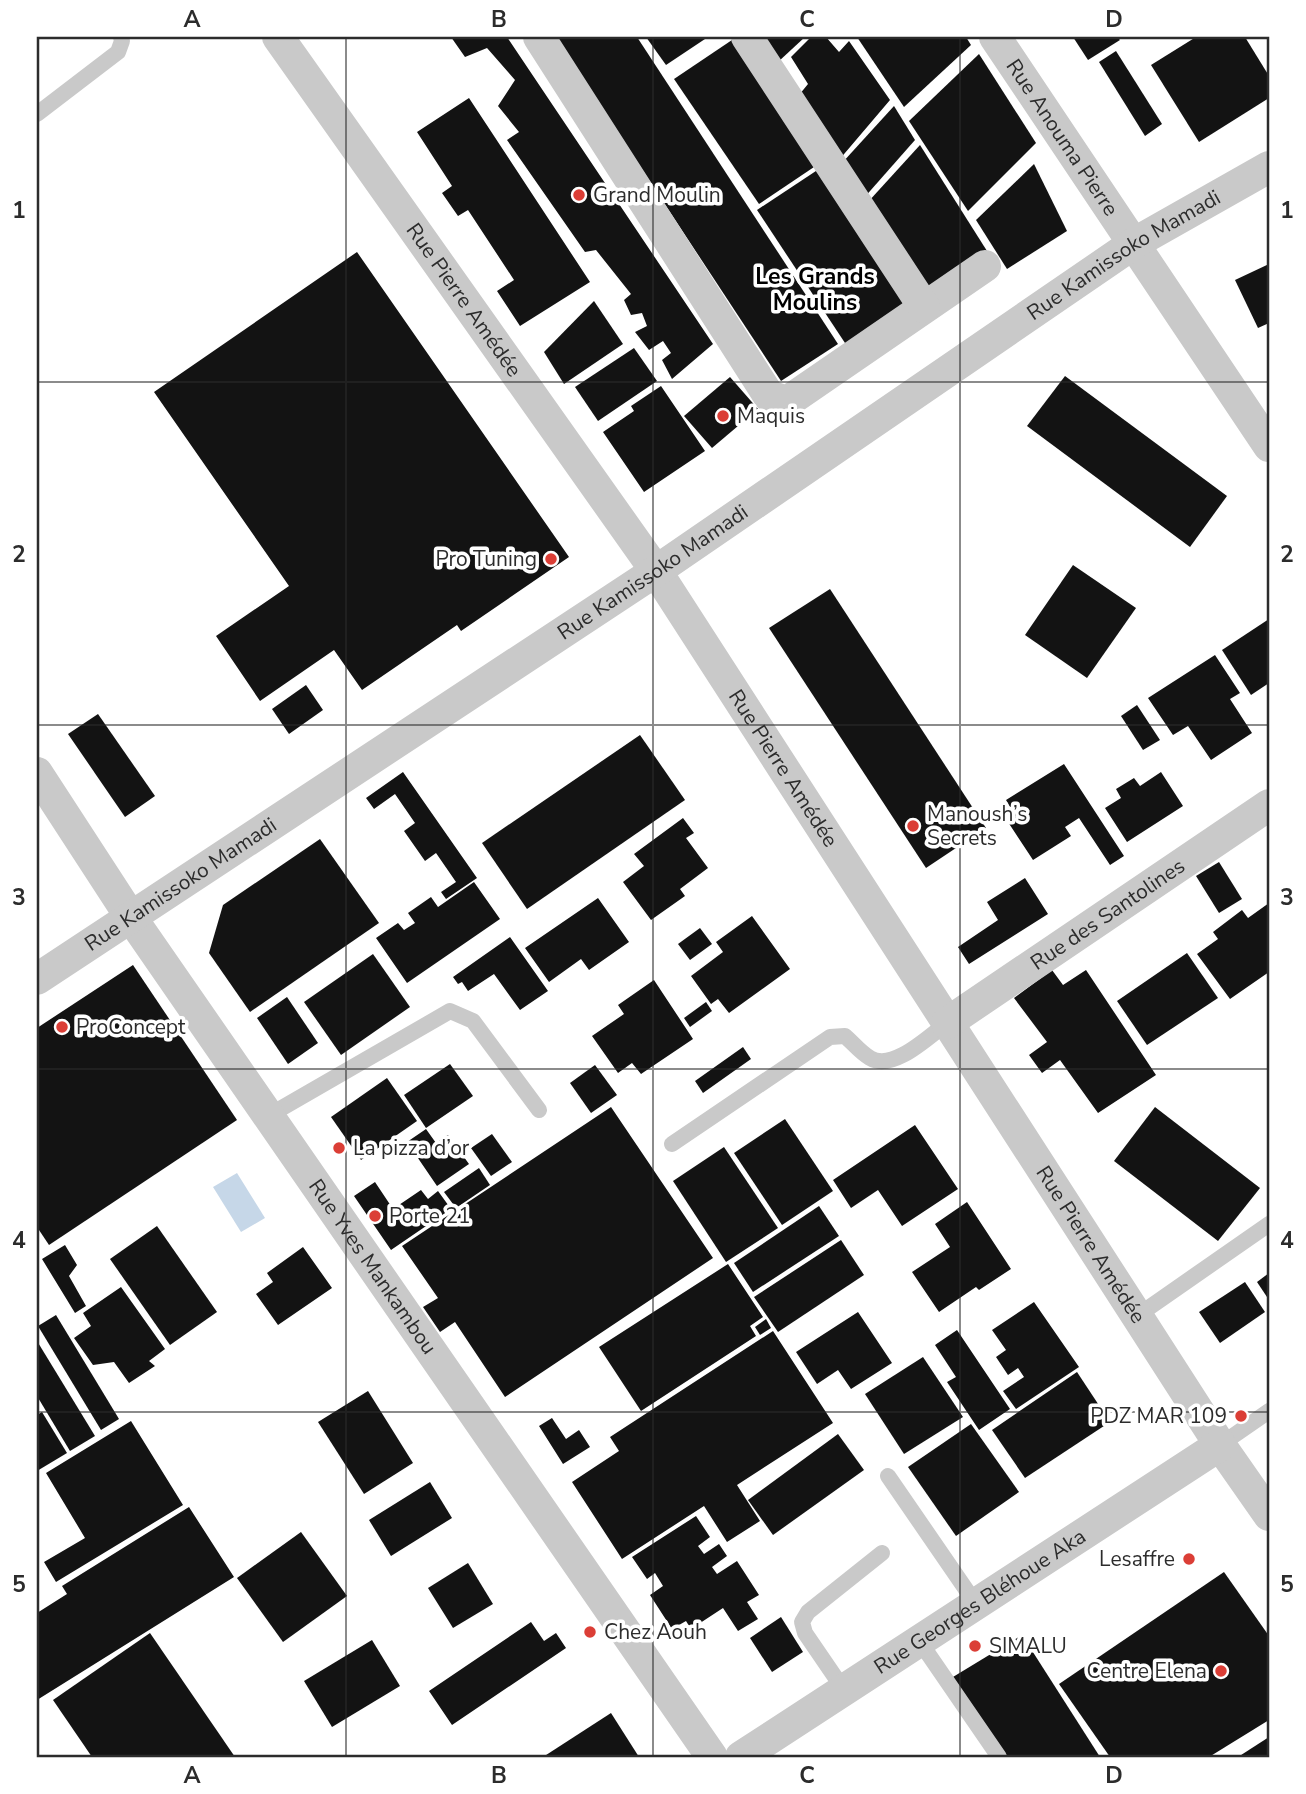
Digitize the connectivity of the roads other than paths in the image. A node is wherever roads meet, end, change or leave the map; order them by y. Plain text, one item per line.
1 (121, 37) edge
2 (278, 37) edge
3 (539, 37) edge
4 (747, 37) edge
5 (995, 37) edge
6 (37, 114) edge
7 (1269, 167) edge
8 (1133, 244) junction
9 (985, 266) dead end
10 (924, 307) junction
11 (1269, 446) edge
12 (656, 572) junction
13 (37, 773) edge
14 (1269, 805) edge
15 (131, 916) junction
16 (37, 979) edge
17 (947, 1023) junction
18 (540, 1110) dead end
19 (268, 1116) junction
20 (672, 1144) dead end
21 (1269, 1224) edge
22 (1137, 1317) junction
23 (1269, 1411) edge
24 (1220, 1445) junction
25 (888, 1476) dead end
26 (1269, 1515) edge
27 (882, 1553) dead end
28 (976, 1604) junction
29 (919, 1642) junction
30 (844, 1690) junction
31 (712, 1757) edge
32 (741, 1757) edge
33 (999, 1757) edge

1 - 6 lane
2 - 12 street, Rue Pierre Amédée
3 - 10 street
4 - 10 street
5 - 8 street, Rue Anouma Pierre
7 - 8 street, Rue Kamissoko Mamadi
8 - 11 street, Rue Anouma Pierre
8 - 12 street, Rue Kamissoko Mamadi
9 - 10 street
12 - 15 street, Rue Kamissoko Mamadi
12 - 17 street, Rue Pierre Amédée
13 - 15 street, Rue Yves Mankambou
14 - 17 street, Rue des Santolines
15 - 16 street, Rue Kamissoko Mamadi
15 - 19 street, Rue Yves Mankambou
17 - 20 lane
17 - 22 street, Rue Pierre Amédée
18 - 19 lane
19 - 31 street, Rue Yves Mankambou
21 - 22 lane
22 - 24 street, Rue Pierre Amédée
23 - 24 lane
24 - 26 street, Rue Pierre Amédée
24 - 28 street, Rue Georges Bléhoue Aka
25 - 28 lane
27 - 30 lane
28 - 29 street, Rue Georges Bléhoue Aka
29 - 30 street, Rue Georges Bléhoue Aka
29 - 33 lane
30 - 32 street, Rue Georges Bléhoue Aka

